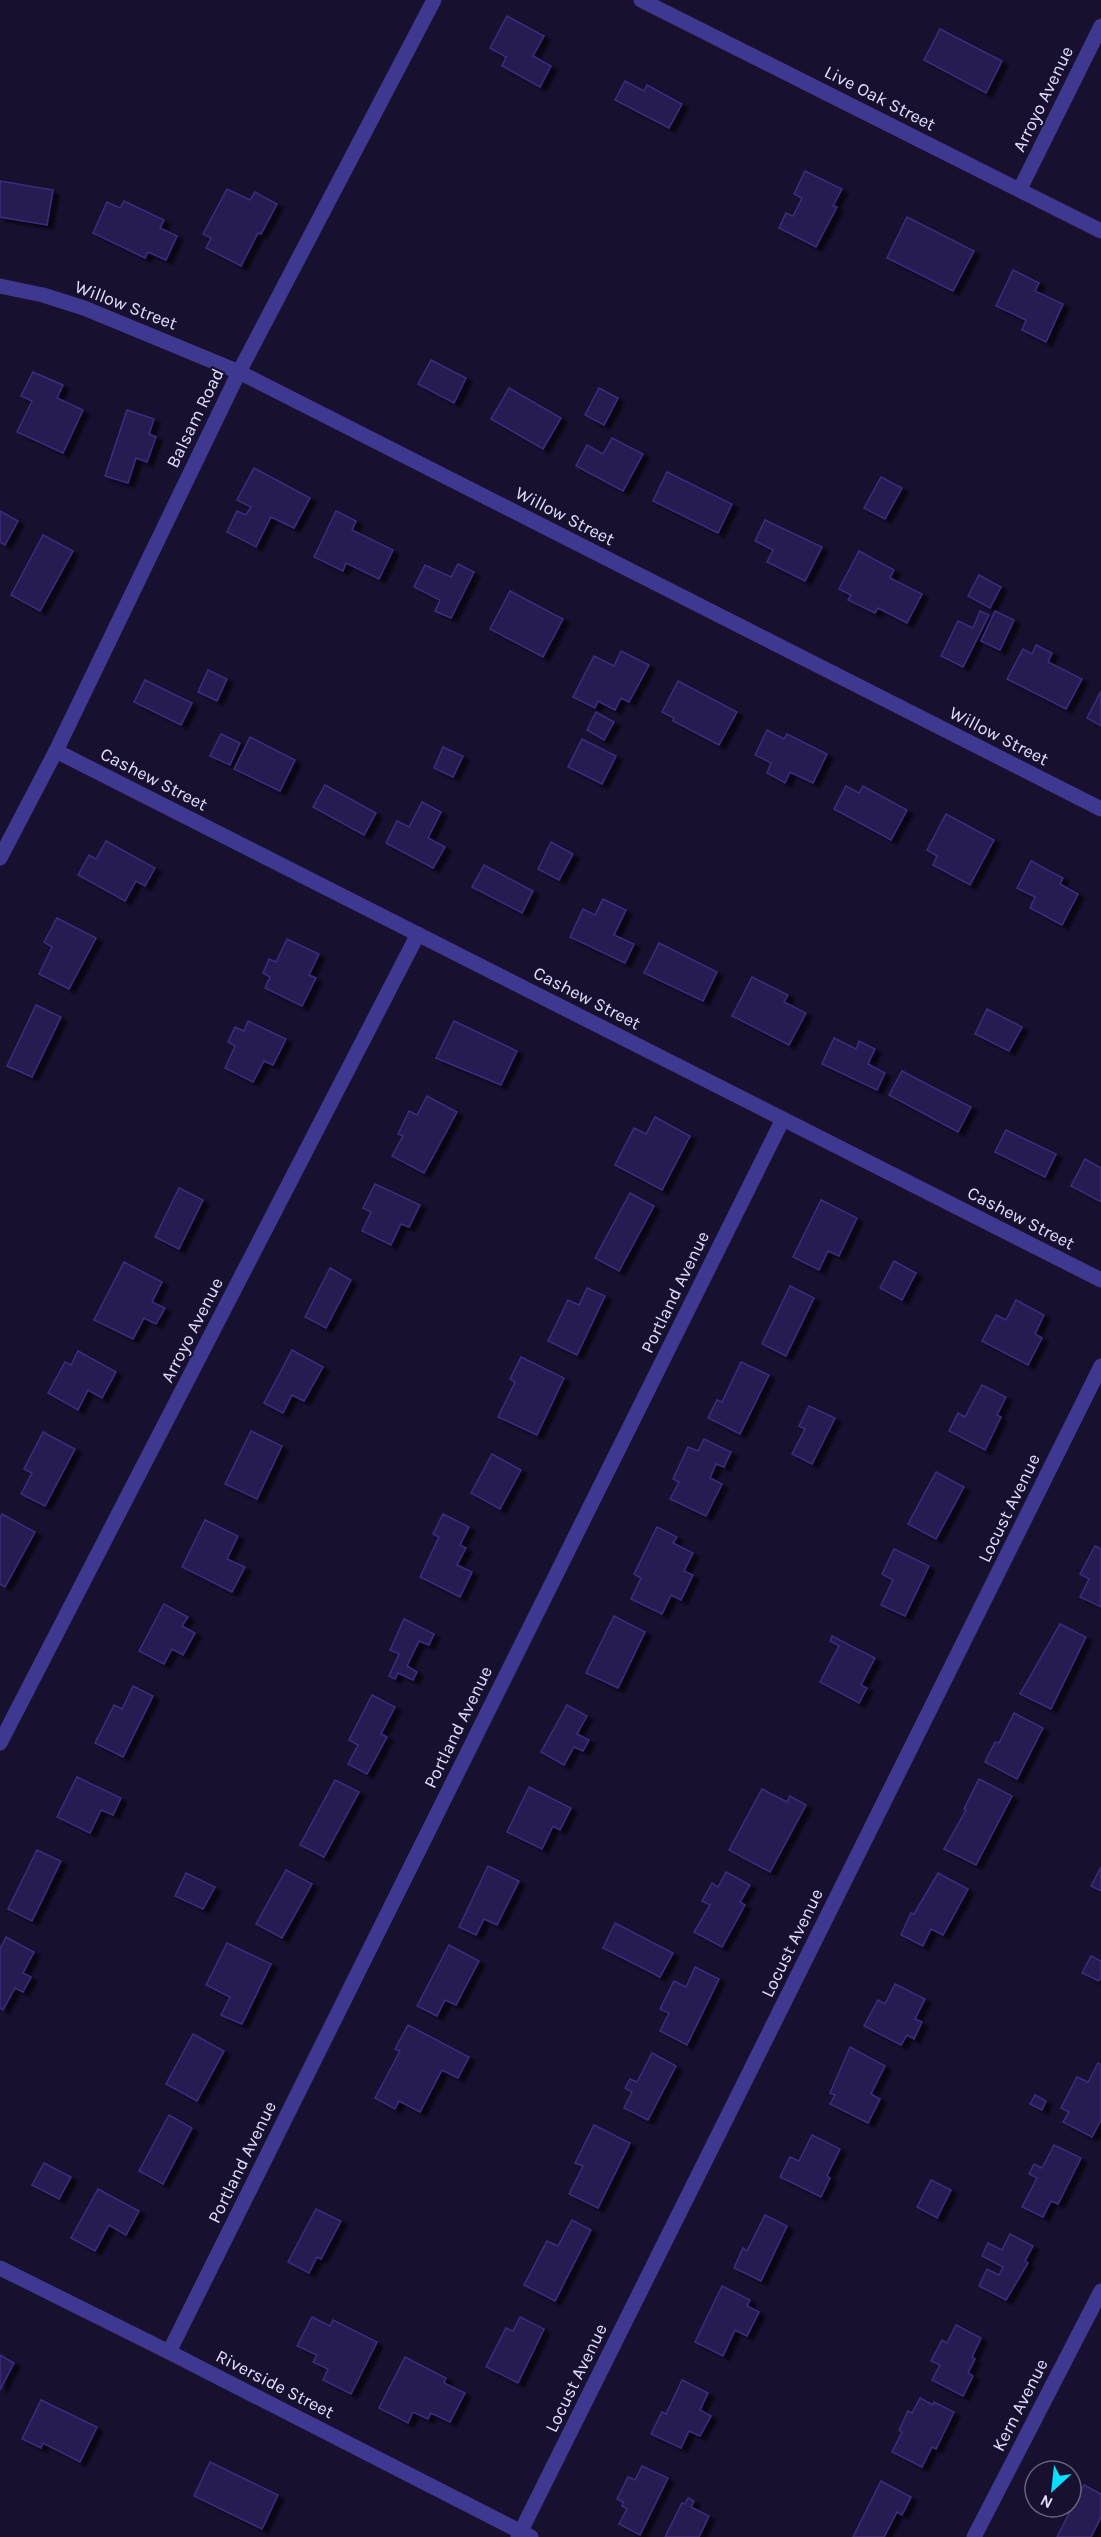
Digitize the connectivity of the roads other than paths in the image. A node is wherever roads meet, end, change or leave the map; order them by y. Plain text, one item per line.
1 (434, 0) edge
2 (641, 0) edge
3 (1101, 26) edge
4 (1020, 189) junction
5 (1101, 231) edge
6 (0, 286) edge
7 (239, 372) junction
8 (56, 751) junction
9 (1101, 809) edge
10 (0, 858) edge
11 (418, 934) junction
12 (783, 1119) junction
13 (1101, 1280) edge
14 (1101, 1366) edge
15 (0, 1743) edge
16 (0, 2268) edge
17 (1101, 2291) edge
18 (169, 2352) junction
19 (523, 2535) edge
20 (974, 2537) edge

1 - 7 street, Balsam Road
2 - 4 street, Live Oak Street
3 - 4 street, Arroyo Avenue
4 - 5 street, Live Oak Street
6 - 7 street, Willow Street
7 - 8 street, Balsam Road
7 - 9 street, Willow Street
8 - 10 street, Balsam Road
8 - 11 street, Cashew Street
11 - 12 street, Cashew Street
11 - 15 street, Arroyo Avenue
12 - 13 street, Cashew Street
12 - 18 street, Portland Avenue
14 - 19 street, Locust Avenue
16 - 18 street, Riverside Street
17 - 20 street, Kern Avenue
18 - 19 street, Riverside Street

